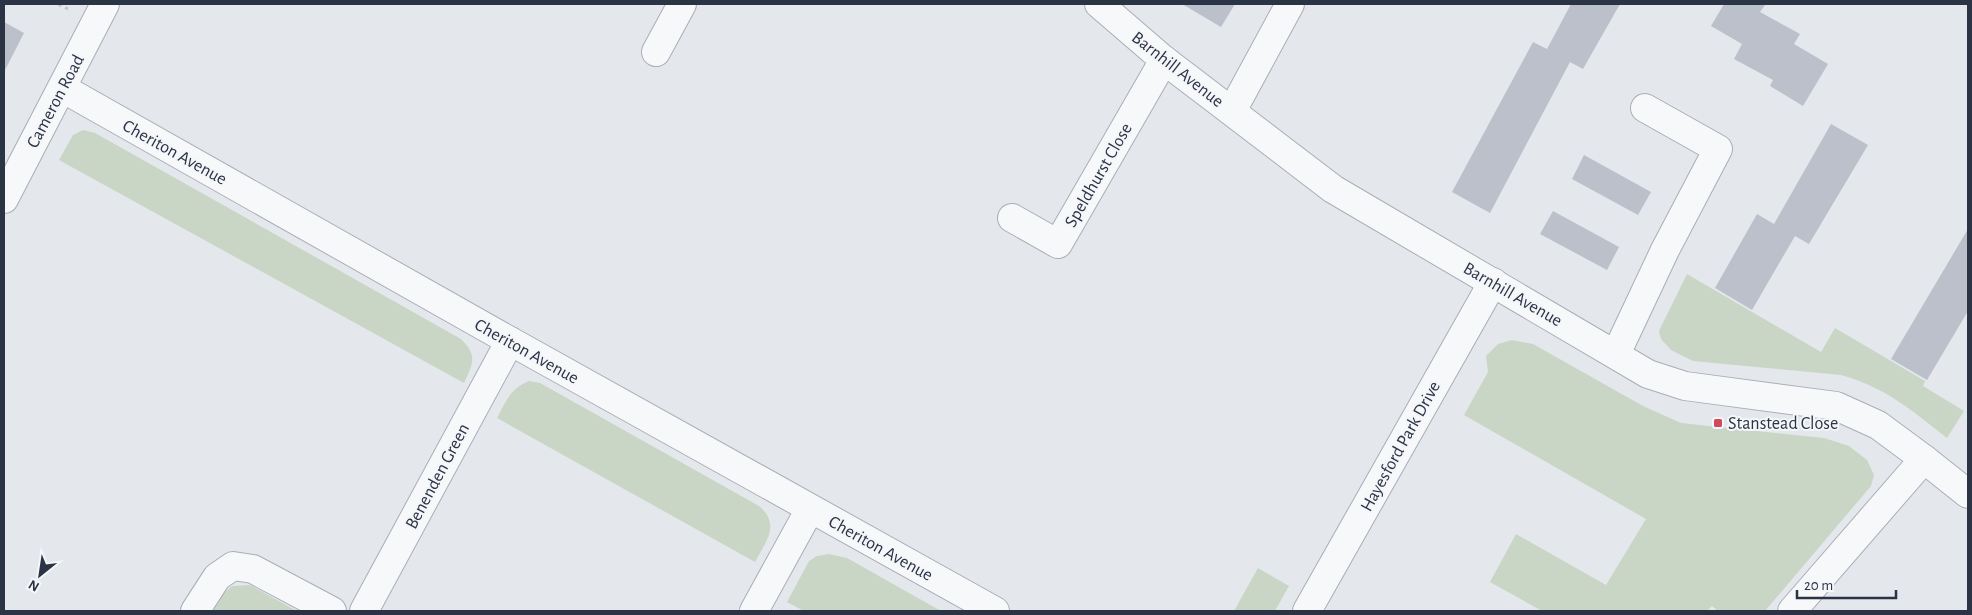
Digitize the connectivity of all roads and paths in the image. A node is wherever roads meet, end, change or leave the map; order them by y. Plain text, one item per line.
1 (105, 4) edge
2 (682, 4) edge
3 (1099, 4) edge
4 (1290, 4) edge
5 (656, 52) dead end
6 (1164, 60) junction
7 (62, 88) junction
8 (1646, 108) dead end
9 (1232, 111) junction
10 (4, 199) edge
11 (1012, 218) dead end
12 (1493, 282) junction
13 (510, 341) junction
14 (1616, 354) junction
15 (1924, 459) junction
16 (1966, 489) edge
17 (810, 509) junction
18 (195, 611) edge
19 (332, 611) edge
20 (364, 611) edge
21 (754, 611) edge
22 (995, 611) edge
23 (1307, 611) edge
24 (1792, 611) edge

1 - 7 street, Cameron Road
2 - 5 street
3 - 6 street, Barnhill Avenue
4 - 9 street
6 - 9 street, Barnhill Avenue
6 - 11 street, Speldhurst Close
7 - 10 street, Cameron Road
7 - 13 street, Cheriton Avenue
8 - 14 street
9 - 12 street, Barnhill Avenue
12 - 14 street, Barnhill Avenue
12 - 23 street, Hayesford Park Drive
13 - 17 street, Cheriton Avenue
13 - 20 street, Benenden Green
14 - 15 street, Barnhill Avenue
15 - 16 street, Barnhill Avenue
15 - 24 street
17 - 21 street
17 - 22 street, Cheriton Avenue
18 - 19 street

